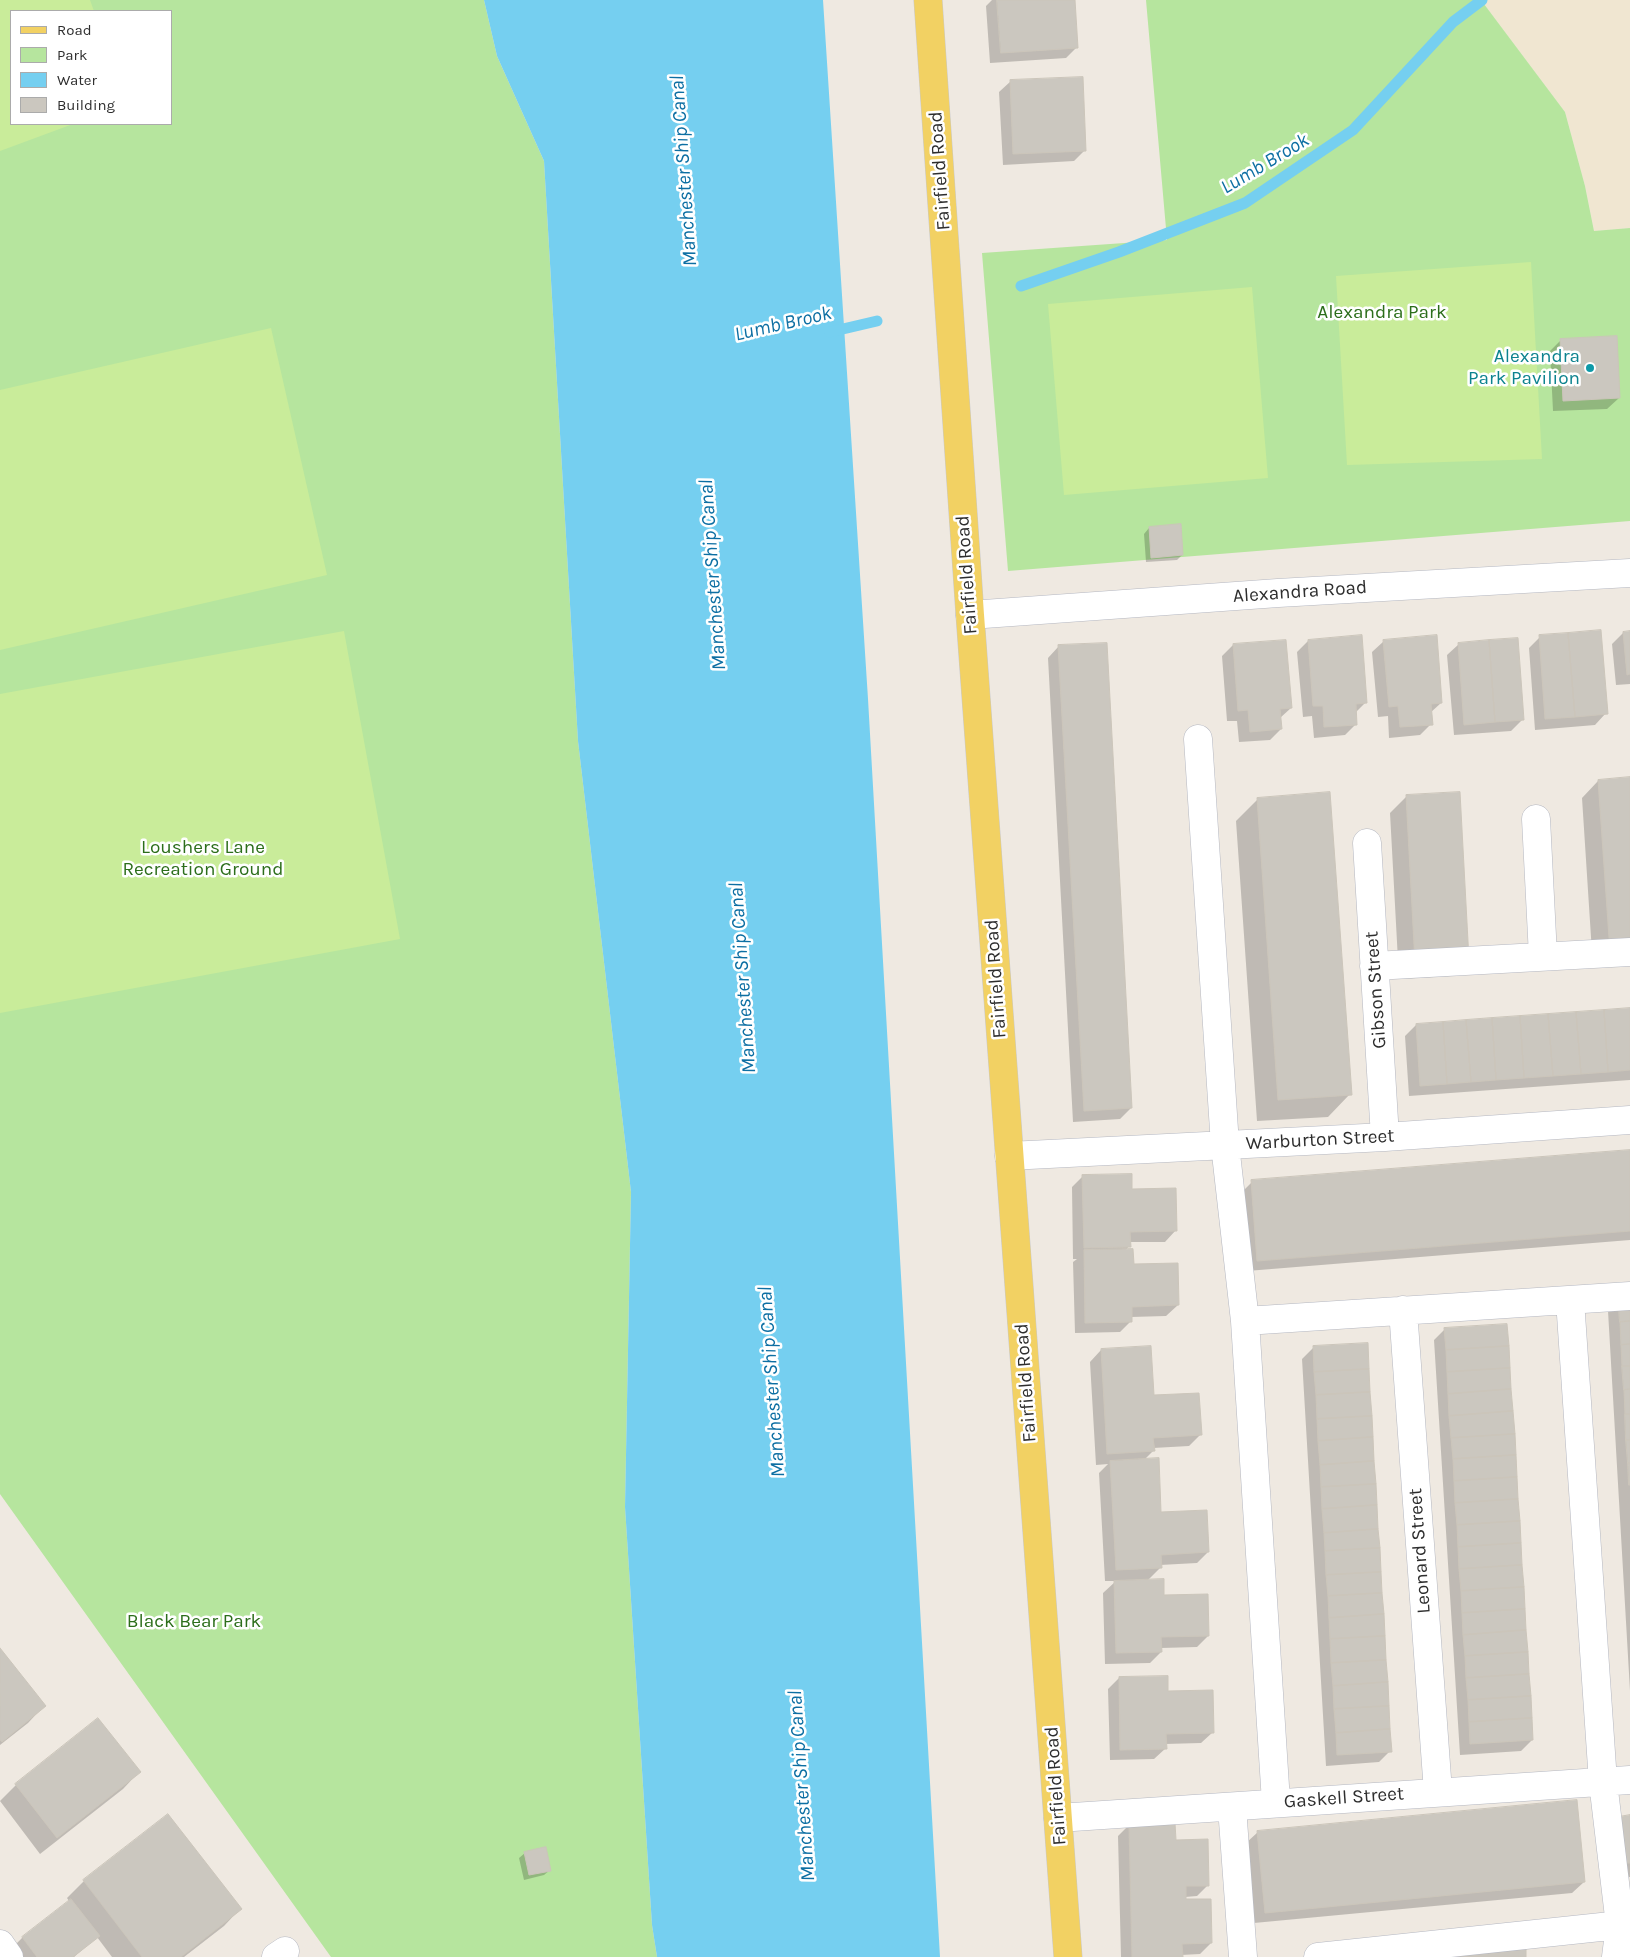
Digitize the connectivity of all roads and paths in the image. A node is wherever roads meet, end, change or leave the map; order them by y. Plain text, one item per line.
1 (928, 0) edge
2 (1630, 572) edge
3 (970, 615) junction
4 (1198, 739) dead end
5 (1536, 819) dead end
6 (1367, 842) dead end
7 (1630, 952) edge
8 (1542, 956) junction
9 (1374, 966) junction
10 (1630, 1120) edge
11 (1385, 1137) junction
12 (1225, 1145) junction
13 (1009, 1156) junction
14 (1630, 1296) edge
15 (1570, 1300) junction
16 (1402, 1310) junction
17 (1245, 1321) junction
18 (1630, 1780) edge
19 (1603, 1782) junction
20 (1438, 1792) junction
21 (1276, 1802) junction
22 (1232, 1807) junction
23 (1058, 1818) junction
24 (1622, 1941) edge
25 (0, 1944) edge
26 (9, 1957) edge
27 (1068, 1957) edge
28 (1243, 1957) edge
29 (1318, 1957) edge

1 - 3 main road, Fairfield Road
2 - 3 street, Alexandra Road
3 - 13 main road, Fairfield Road
4 - 12 street
5 - 8 street
6 - 9 street, Gibson Street
7 - 8 street
8 - 9 street
9 - 11 street, Gibson Street
10 - 11 street, Warburton Street
11 - 12 street, Warburton Street
12 - 13 street, Warburton Street
12 - 17 street
13 - 23 main road, Fairfield Road
14 - 15 street
15 - 16 street
15 - 19 street
16 - 17 street
16 - 20 street, Leonard Street
17 - 21 street
18 - 19 street, Gaskell Street
19 - 20 street, Gaskell Street
19 - 24 street
20 - 21 street, Gaskell Street
21 - 22 street, Gaskell Street
22 - 23 street, Gaskell Street
22 - 28 street
23 - 27 main road, Fairfield Road
24 - 29 street
25 - 26 street

